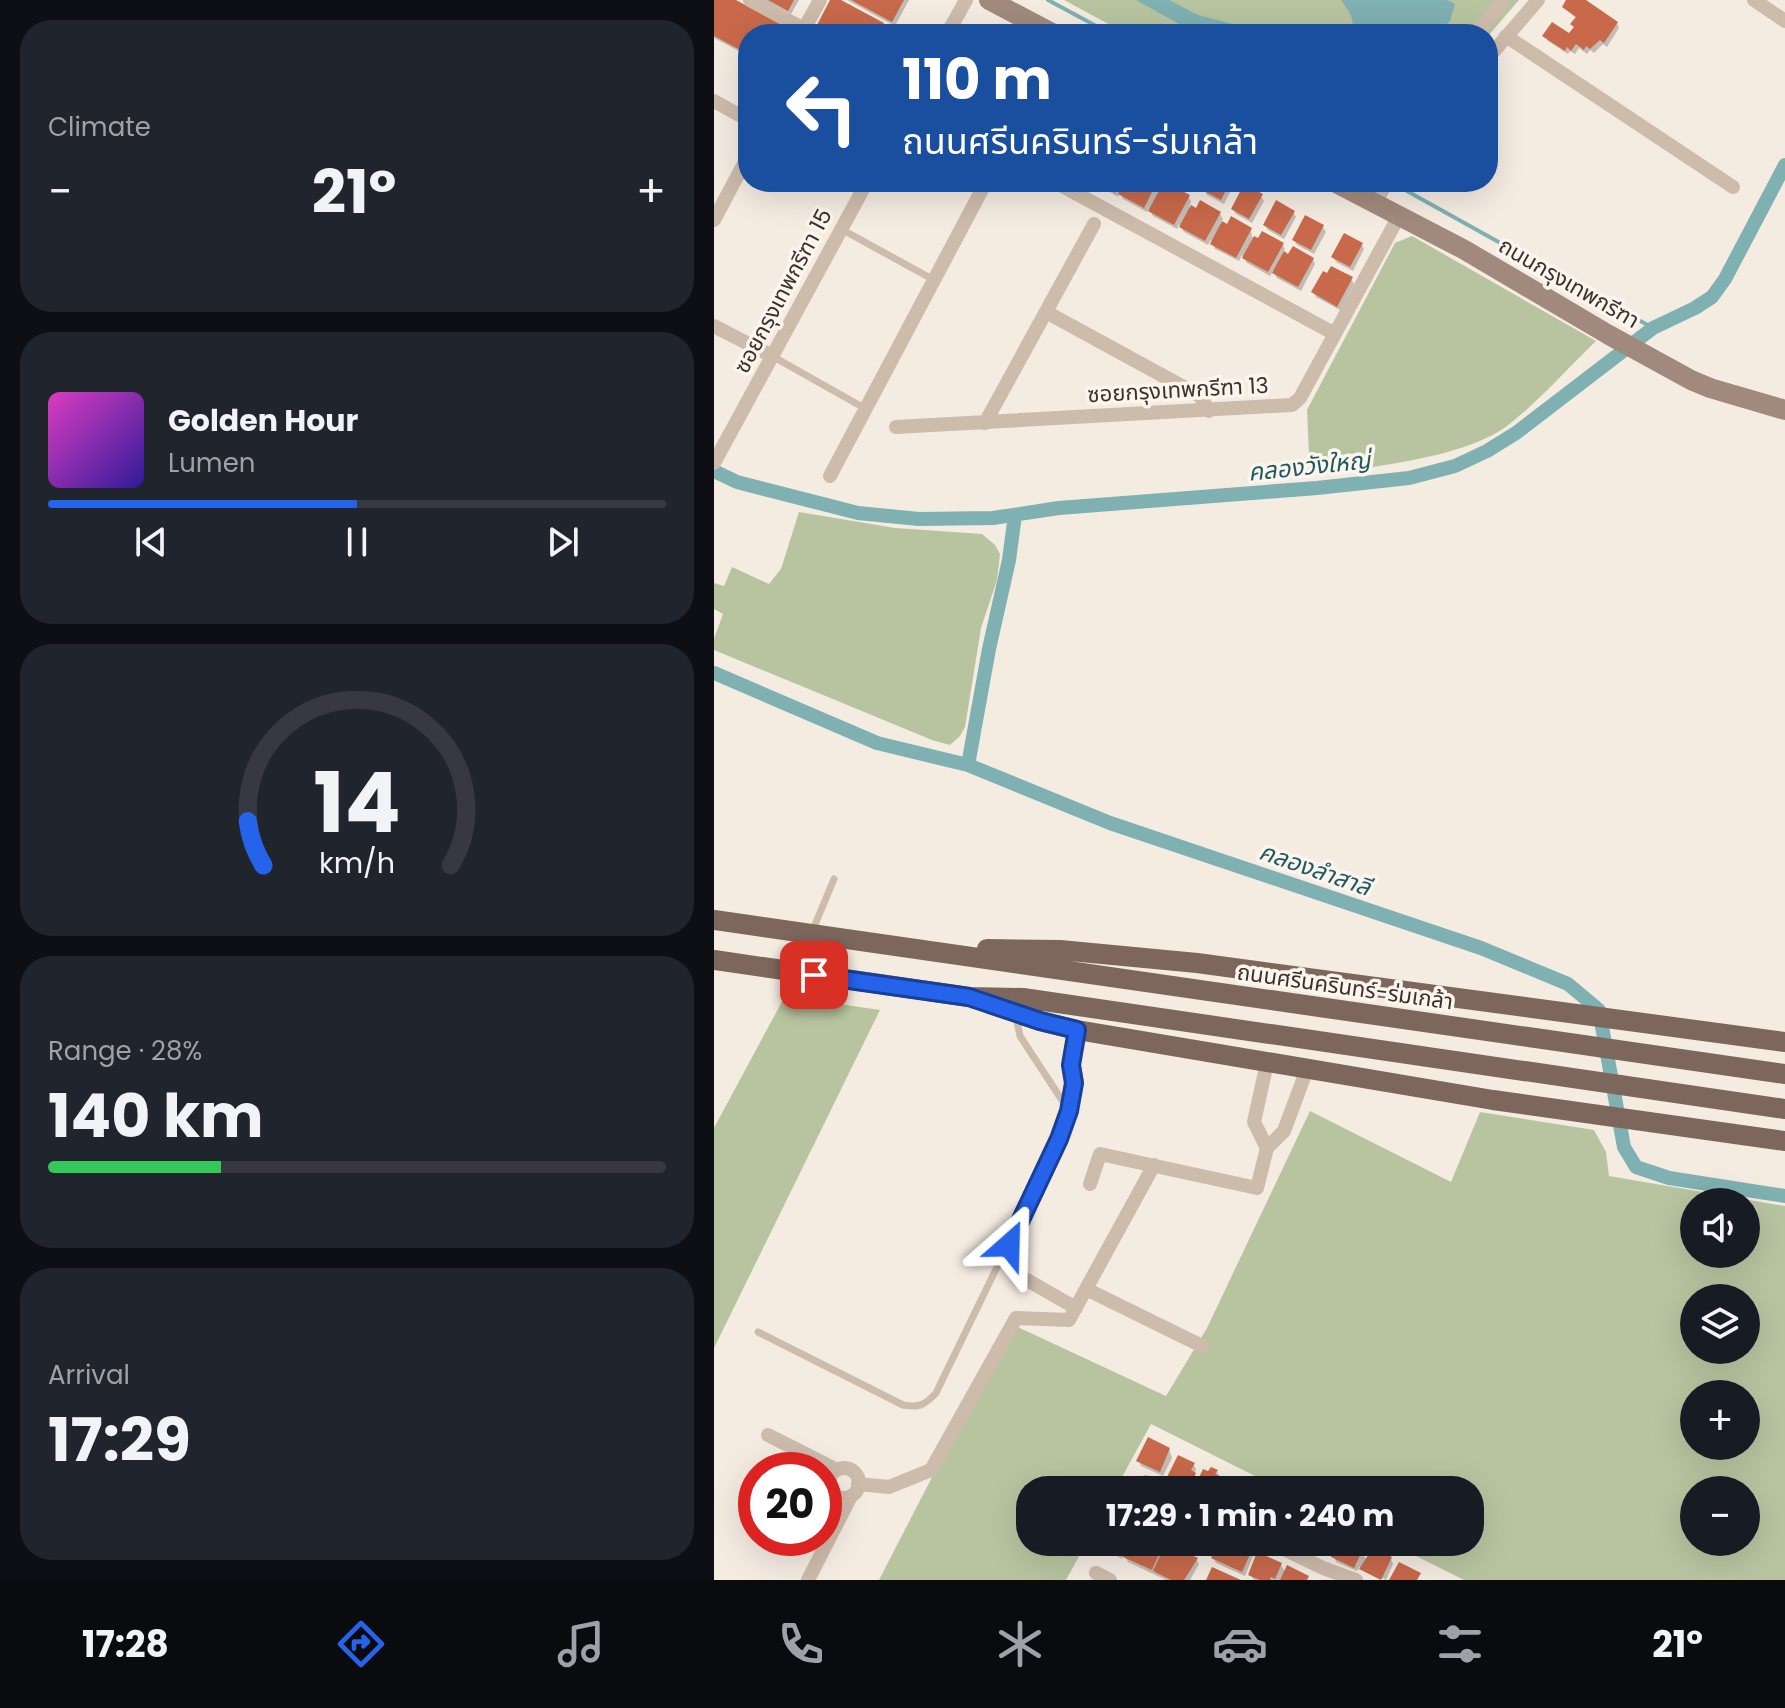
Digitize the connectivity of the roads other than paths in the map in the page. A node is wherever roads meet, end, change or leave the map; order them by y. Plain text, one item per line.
1 (750, 0) edge
2 (820, 0) edge
3 (966, 0) edge
4 (989, 0) edge
5 (1504, 0) edge
6 (1538, 0) edge
7 (1754, 0) edge
8 (1785, 21) edge
9 (794, 24) edge
10 (811, 24) edge
11 (953, 24) edge
12 (1035, 24) edge
13 (1484, 24) edge
14 (1506, 36) junction
15 (1498, 46) edge
16 (714, 101) edge
17 (738, 114) edge
18 (738, 174) edge
19 (1733, 187) dead end
20 (861, 192) edge
21 (981, 192) edge
22 (1073, 192) edge
23 (1356, 192) edge
24 (1381, 192) edge
25 (1375, 203) junction
26 (715, 215) edge
27 (1399, 216) junction
28 (1094, 224) dead end
29 (841, 229) junction
30 (934, 280) junction
31 (1046, 312) junction
32 (714, 326) edge
33 (1335, 334) junction
34 (772, 356) junction
35 (866, 409) junction
36 (1785, 410) edge
37 (1209, 411) junction
38 (985, 423) junction
39 (896, 427) dead end
40 (714, 463) edge
41 (830, 476) dead end
42 (834, 879) dead end
43 (714, 920) edge
44 (811, 934) junction
45 (899, 947) junction
46 (717, 965) edge
47 (969, 997) junction
48 (1015, 1013) junction
49 (1077, 1030) junction
50 (1785, 1042) edge
51 (1267, 1063) junction
52 (1307, 1069) junction
53 (1785, 1074) edge
54 (1785, 1109) edge
55 (1069, 1111) junction
56 (1785, 1141) edge
57 (1267, 1148) junction
58 (1154, 1165) junction
59 (1090, 1184) dead end
60 (1027, 1280) dead end
61 (1086, 1289) junction
62 (1076, 1308) junction
63 (758, 1332) dead end
64 (1202, 1346) dead end
65 (768, 1435) dead end
66 (802, 1452) edge
67 (842, 1470) edge
68 (855, 1490) junction
69 (842, 1498) edge
70 (1292, 1556) edge
71 (1096, 1573) dead end
72 (1322, 1574) edge
73 (808, 1580) edge
74 (1110, 1580) edge
75 (1356, 1580) edge

1 - 9 street
2 - 10 street
3 - 11 street
4 - 12 main road
5 - 13 street
6 - 14 street
7 - 8 street
14 - 15 street
14 - 19 street
16 - 17 street
18 - 26 street
20 - 29 street, ซอยกรุงเทพกรีฑา 15
21 - 30 street
22 - 33 street
23 - 25 main road, ถนนกรุงเทพกรีฑา
24 - 25 street
25 - 27 main road, ถนนกรุงเทพกรีฑา
27 - 33 street, ซอยกรุงเทพกรีฑา 13
27 - 36 main road, ถนนกรุงเทพกรีฑา
28 - 31 street
29 - 30 lane
29 - 34 street, ซอยกรุงเทพกรีฑา 15
30 - 35 street
31 - 37 street
31 - 38 street
32 - 34 street
33 - 37 street, ซอยกรุงเทพกรีฑา 13
34 - 35 lane
34 - 40 street, ซอยกรุงเทพกรีฑา 15
35 - 41 street
37 - 38 street, ซอยกรุงเทพกรีฑา 13
38 - 39 street, ซอยกรุงเทพกรีฑา 13
42 - 44 lane
43 - 44 main road, ถนนศรีนครินทร์-ร่มเกล้า
44 - 45 main road, ถนนศรีนครินทร์-ร่มเกล้า
45 - 50 main road, ถนนศรีนครินทร์-ร่มเกล้า
45 - 53 main road, ถนนศรีนครินทร์-ร่มเกล้า
46 - 47 main road
47 - 48 main road
47 - 54 main road
48 - 49 main road
48 - 55 lane
49 - 51 main road
49 - 55 lane
51 - 52 main road
51 - 57 street
52 - 56 main road
52 - 57 street
55 - 63 lane
57 - 58 street
58 - 59 street
58 - 61 street
60 - 62 street
61 - 62 street
61 - 64 street
62 - 68 street
65 - 66 street
67 - 68 street
68 - 69 street
68 - 73 street
70 - 72 street
71 - 74 street
72 - 75 street

